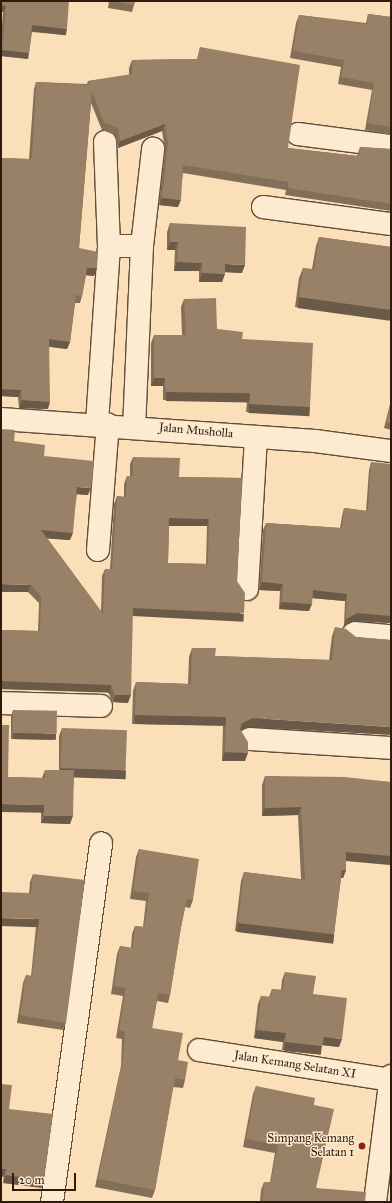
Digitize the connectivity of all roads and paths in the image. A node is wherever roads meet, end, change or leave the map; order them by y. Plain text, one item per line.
1 (298, 134) dead end
2 (105, 142) dead end
3 (391, 146) edge
4 (153, 149) dead end
5 (262, 207) dead end
6 (391, 224) edge
7 (109, 246) junction
8 (142, 246) junction
9 (1, 419) edge
10 (102, 423) junction
11 (134, 426) junction
12 (256, 437) junction
13 (391, 451) edge
14 (98, 550) dead end
15 (247, 589) dead end
16 (354, 632) dead end
17 (391, 636) edge
18 (1, 703) edge
19 (101, 706) dead end
20 (248, 739) edge
21 (391, 748) edge
22 (102, 843) dead end
23 (199, 1050) dead end
24 (391, 1076) edge
25 (391, 1080) edge
26 (52, 1202) edge
27 (375, 1202) edge

1 - 3 street
2 - 7 street
4 - 8 street
5 - 6 street
7 - 8 street
7 - 10 street
8 - 11 street
9 - 10 street, Jalan Musholla
10 - 11 street, Jalan Musholla
10 - 14 street
11 - 12 street, Jalan Musholla
12 - 13 street, Jalan Musholla
12 - 15 street
16 - 17 street
18 - 19 street
20 - 21 street
22 - 26 street
23 - 25 street, Jalan Kemang Selatan XI
24 - 25 street
25 - 27 street

